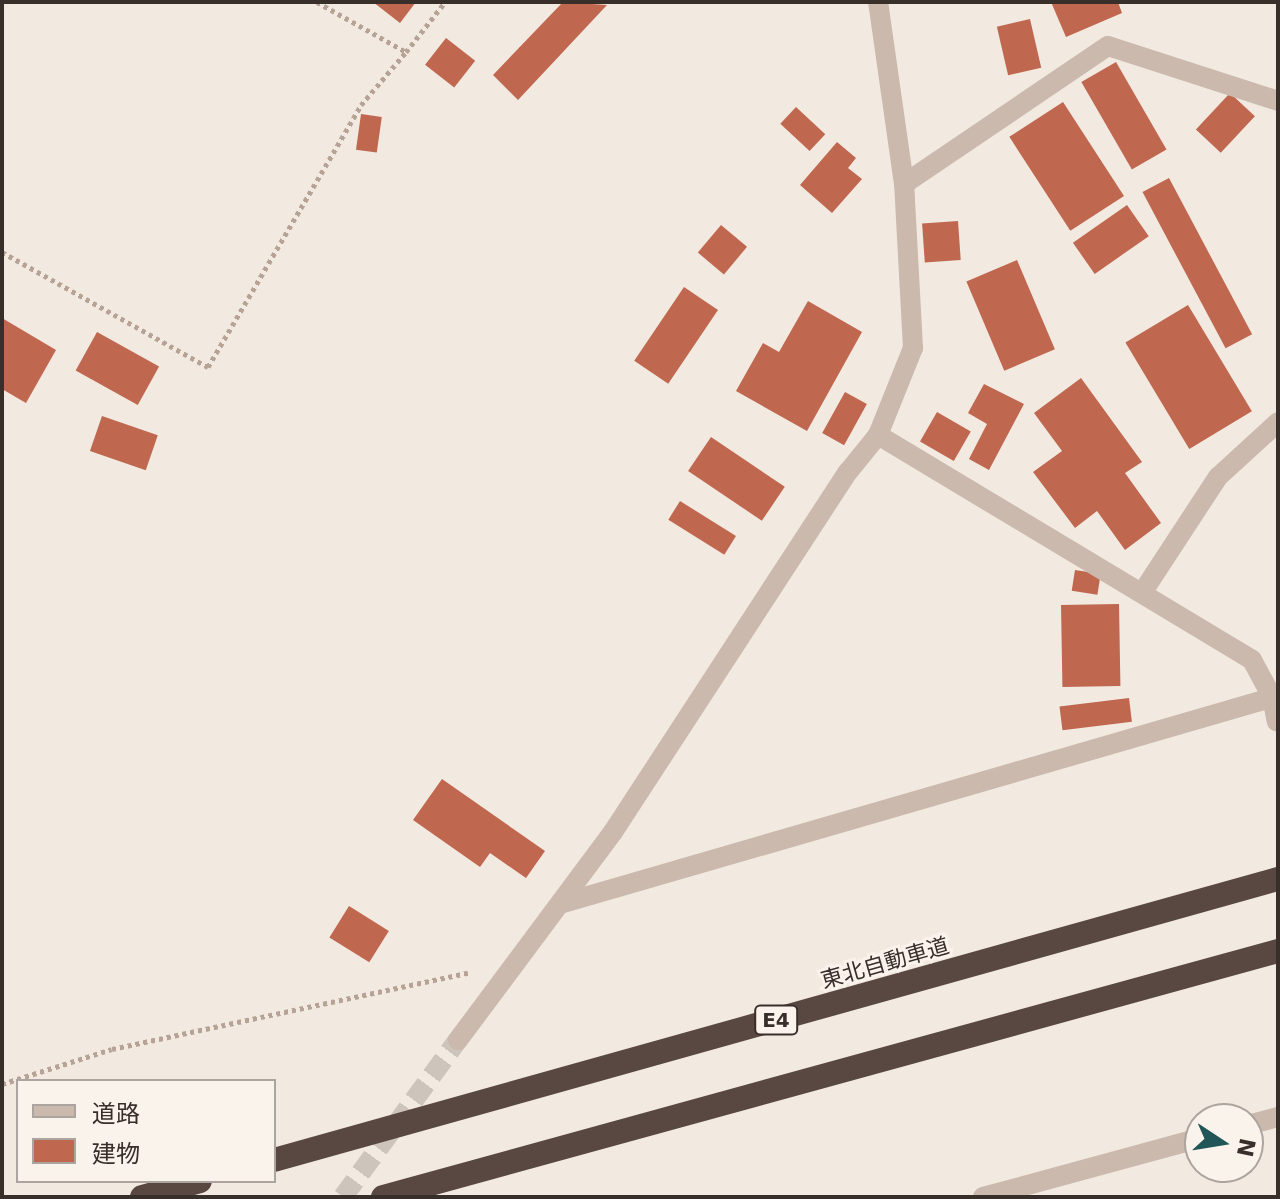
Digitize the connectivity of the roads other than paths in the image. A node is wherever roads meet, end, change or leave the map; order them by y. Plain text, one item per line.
1 (878, 2) edge
2 (1278, 101) edge
3 (904, 184) junction
4 (1278, 422) edge
5 (878, 435) junction
6 (1142, 593) junction
7 (1275, 697) edge
8 (1277, 722) edge
9 (1278, 879) edge
10 (560, 904) junction
11 (1278, 951) edge
12 (458, 1040) tunnel mouth
13 (1184, 1142) edge
14 (276, 1159) edge
15 (193, 1183) edge
16 (142, 1197) edge
17 (383, 1197) edge
18 (983, 1197) edge

1 - 3 street
2 - 3 street
3 - 5 street
4 - 6 street
5 - 6 street
5 - 10 street
6 - 7 street
7 - 8 street
7 - 10 street
9 - 14 highway, 東北自動車道 / E4
10 - 12 street
11 - 17 highway
13 - 18 street
15 - 16 highway

